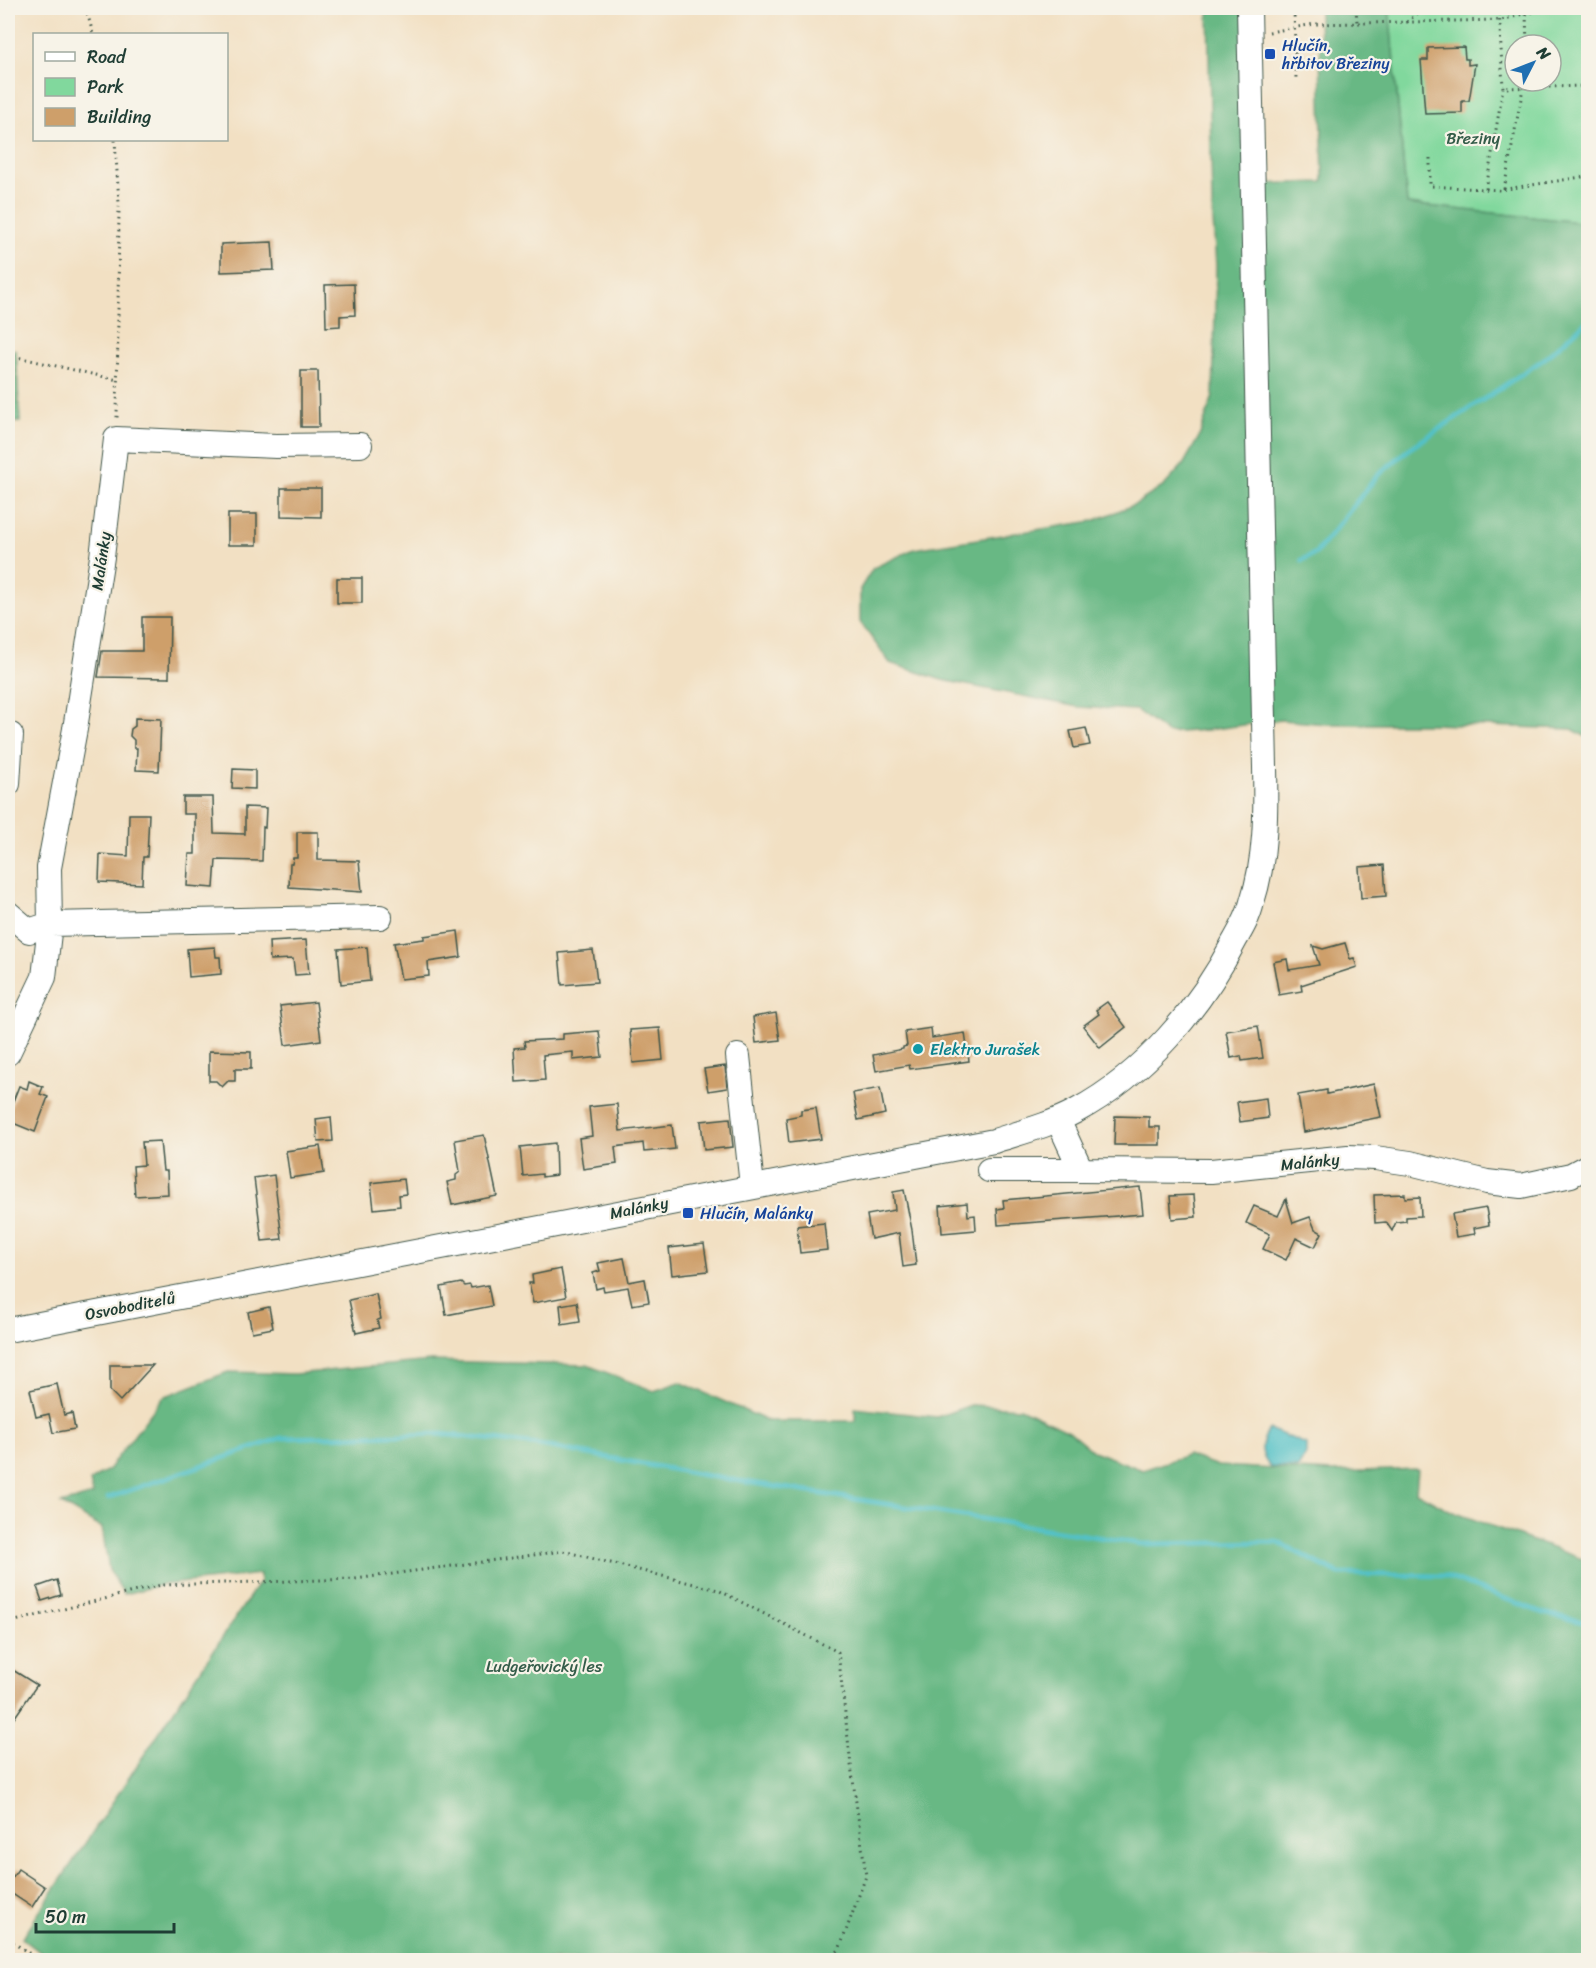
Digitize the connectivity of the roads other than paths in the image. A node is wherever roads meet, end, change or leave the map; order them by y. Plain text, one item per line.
1 (1249, 8) edge
2 (360, 445) dead end
3 (11, 735) dead end
4 (8, 784) edge
5 (8, 913) edge
6 (380, 917) dead end
7 (50, 924) junction
8 (8, 1053) edge
9 (738, 1056) dead end
10 (1058, 1120) junction
11 (1588, 1167) edge
12 (989, 1170) dead end
13 (1081, 1170) junction
14 (752, 1186) junction
15 (252, 1282) joint
16 (8, 1330) edge

1 - 10 street, Malánky
2 - 7 street, Malánky
3 - 4 street
5 - 7 street
6 - 7 street
7 - 8 street, Malánky
9 - 14 street
10 - 13 street
10 - 14 street, Malánky
11 - 13 street, Malánky
12 - 13 street, Malánky
14 - 15 street, Malánky
15 - 16 street, Osvoboditelů

